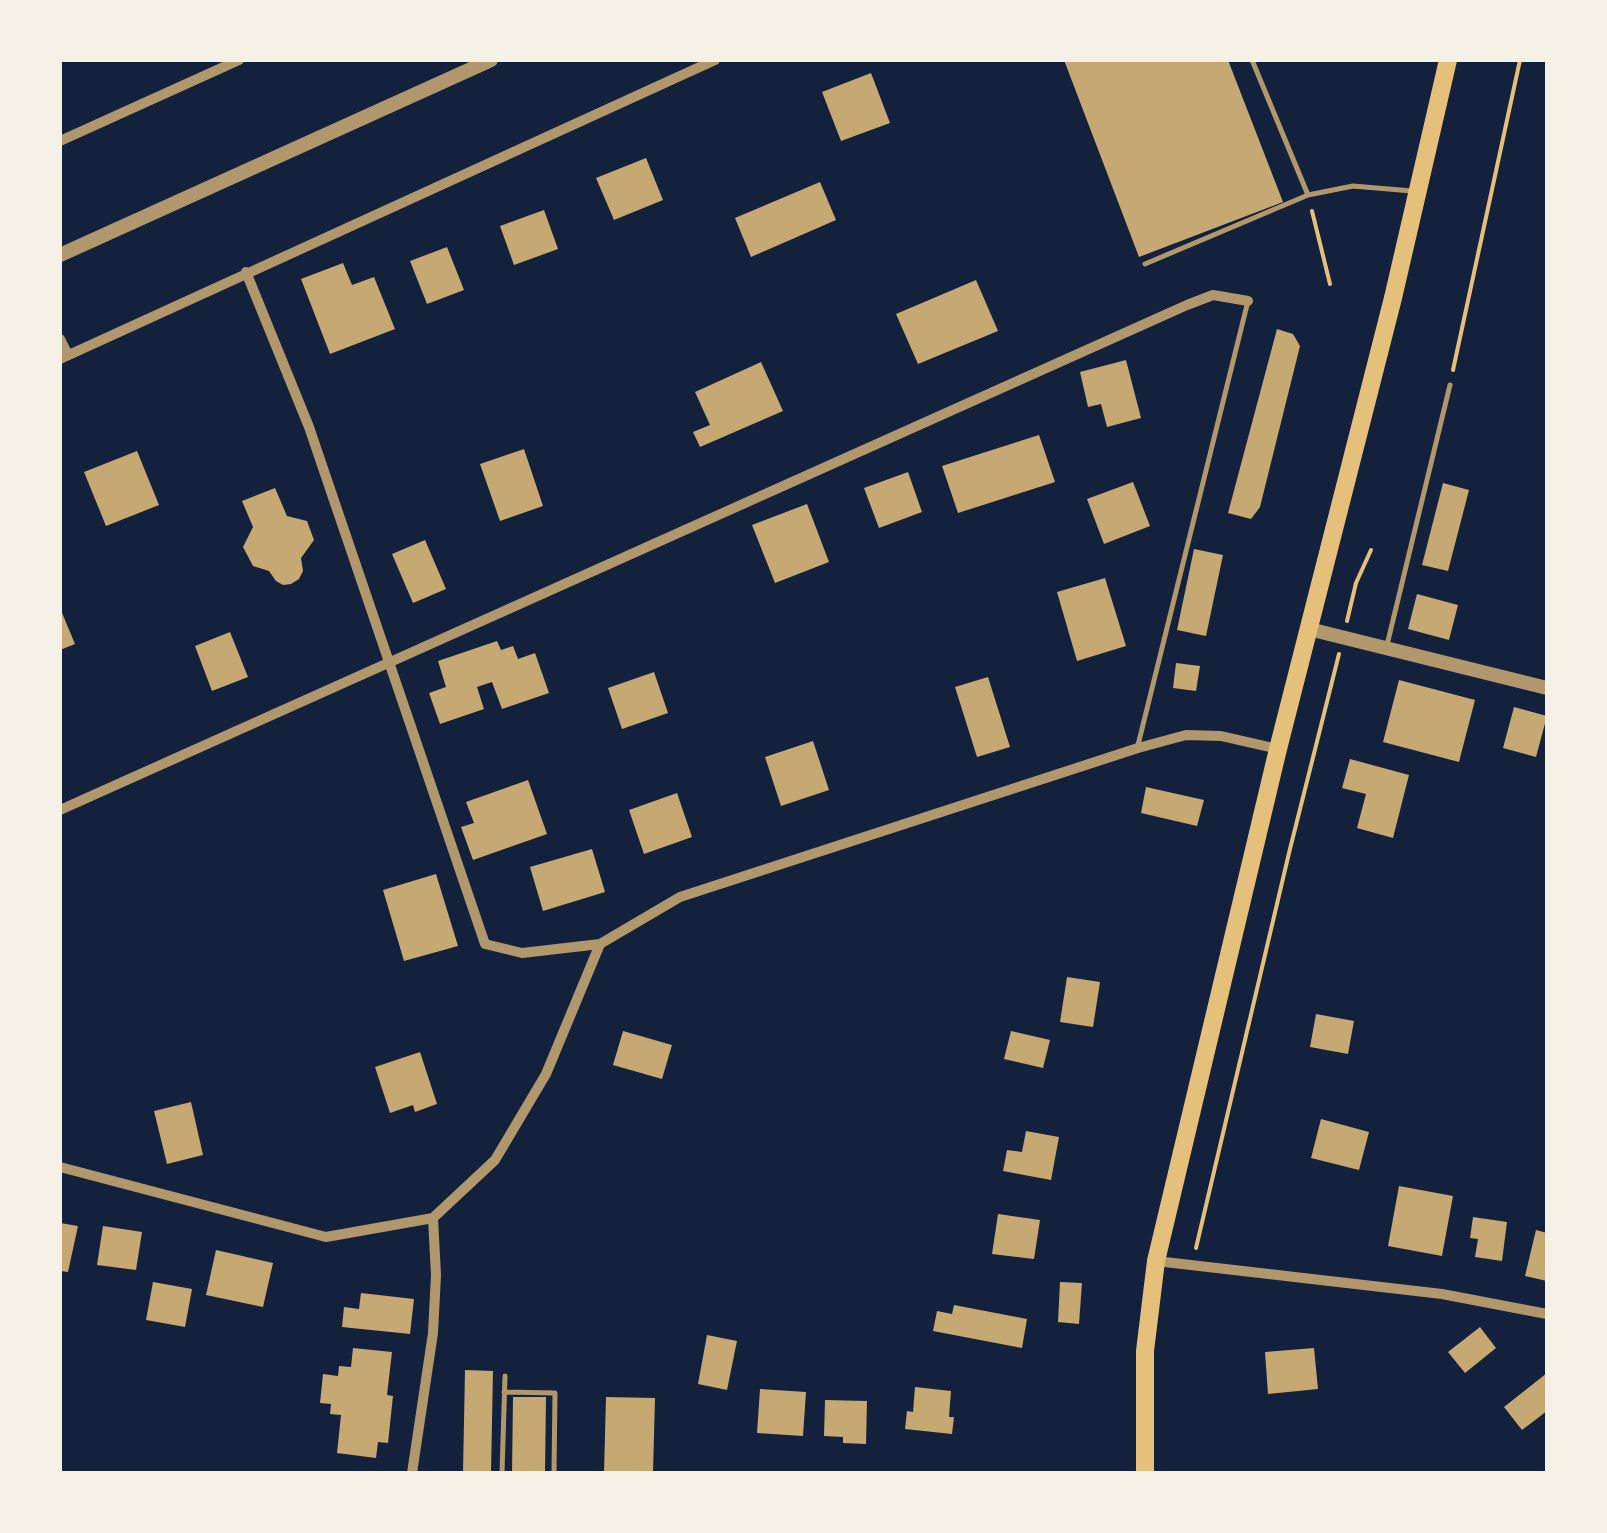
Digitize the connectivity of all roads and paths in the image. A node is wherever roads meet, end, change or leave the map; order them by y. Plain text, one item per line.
1 (239, 60) edge
2 (491, 60) edge
3 (715, 60) edge
4 (1252, 60) edge
5 (1448, 60) edge
6 (1520, 60) edge
7 (60, 141) edge
8 (1418, 191) junction
9 (1308, 195) junction
10 (60, 255) edge
11 (1145, 264) dead end
12 (246, 272) junction
13 (1330, 284) dead end
14 (1248, 301) joint
15 (60, 339) edge
16 (64, 357) edge
17 (1450, 385) joint
18 (1371, 550) dead end
19 (1310, 629) junction
20 (1343, 637) junction
21 (1386, 648) junction
22 (390, 660) junction
23 (1547, 688) edge
24 (1138, 748) junction
25 (1278, 749) junction
26 (60, 810) edge
27 (600, 944) junction
28 (60, 1167) edge
29 (433, 1218) junction
30 (1156, 1260) junction
31 (1192, 1264) junction
32 (1547, 1314) edge
33 (505, 1376) dead end
34 (504, 1392) junction
35 (412, 1473) edge
36 (502, 1473) edge
37 (554, 1473) edge
38 (1145, 1473) edge

1 - 7 street
2 - 10 street
3 - 12 street
4 - 9 lane
5 - 8 main road
6 - 17 path
8 - 9 lane
8 - 19 main road
9 - 11 lane
9 - 13 path
12 - 16 street
12 - 22 street
14 - 22 street
14 - 24 lane
15 - 16 street
17 - 21 lane
18 - 20 path
19 - 20 street
19 - 25 main road
20 - 21 street
20 - 31 path
21 - 23 street
22 - 26 street
22 - 27 street
24 - 25 street
24 - 27 street
25 - 30 main road
27 - 29 street
28 - 29 street
29 - 35 street
30 - 31 street
30 - 38 main road
31 - 32 street
33 - 34 lane
34 - 36 lane
34 - 37 lane

